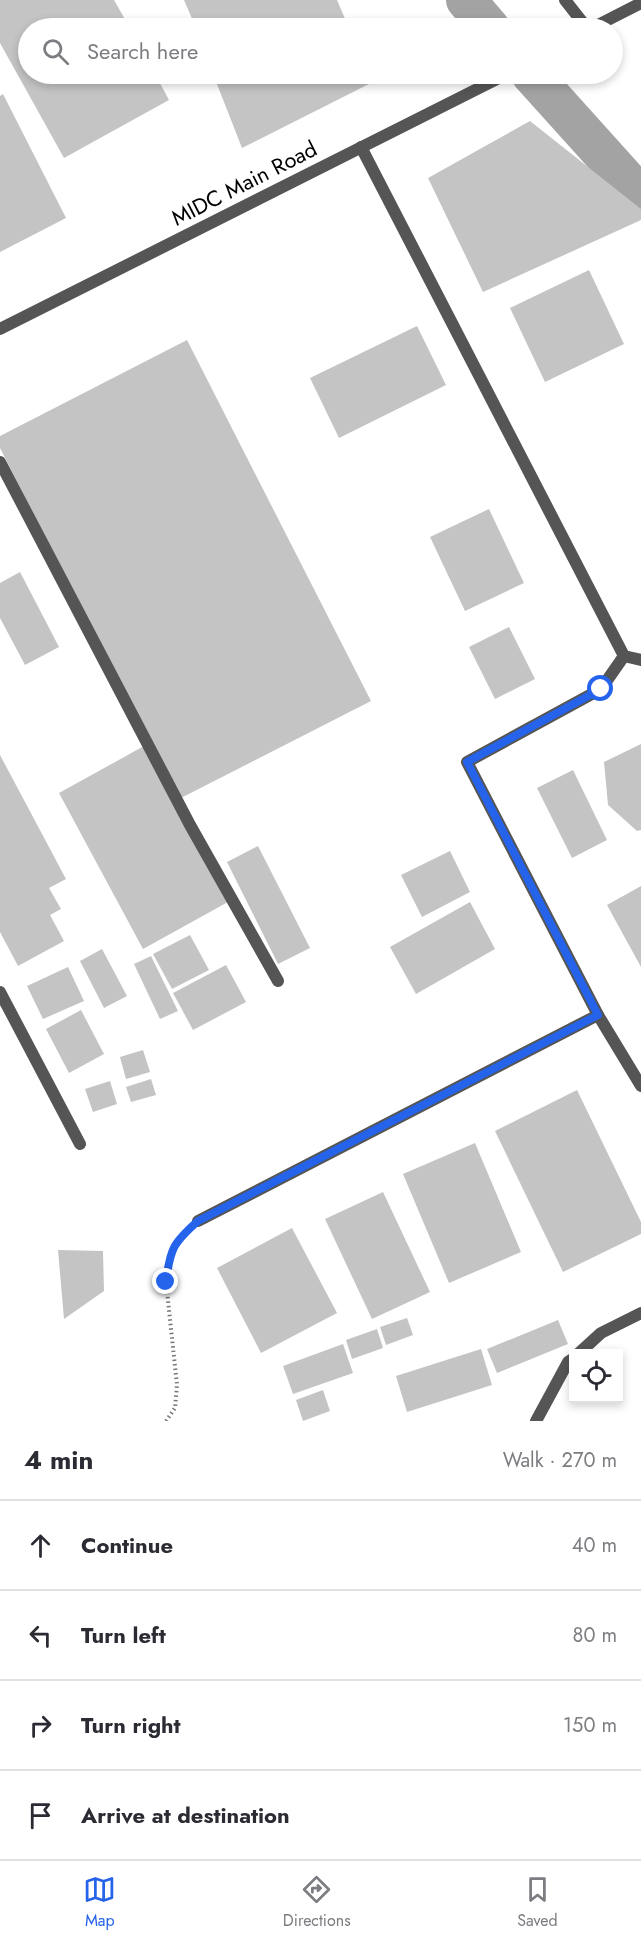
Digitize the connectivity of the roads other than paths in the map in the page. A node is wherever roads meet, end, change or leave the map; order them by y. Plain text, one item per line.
1 (565, 0) edge
2 (641, 3) edge
3 (579, 18) edge
4 (612, 18) edge
5 (485, 84) edge
6 (361, 147) junction
7 (0, 329) edge
8 (0, 462) edge
9 (624, 656) junction
10 (641, 660) edge
11 (278, 981) dead end
12 (0, 992) edge
13 (598, 1015) junction
14 (641, 1086) edge
15 (80, 1144) dead end
16 (198, 1221) road end
17 (641, 1313) edge
18 (583, 1349) edge
19 (569, 1361) edge
20 (536, 1421) edge

1 - 3 street
2 - 4 street
5 - 6 street, MIDC Main Road
6 - 7 street, MIDC Main Road
6 - 9 street
8 - 11 street
9 - 10 street
9 - 13 street
12 - 15 street
13 - 14 street
13 - 16 street
17 - 18 street
19 - 20 street

